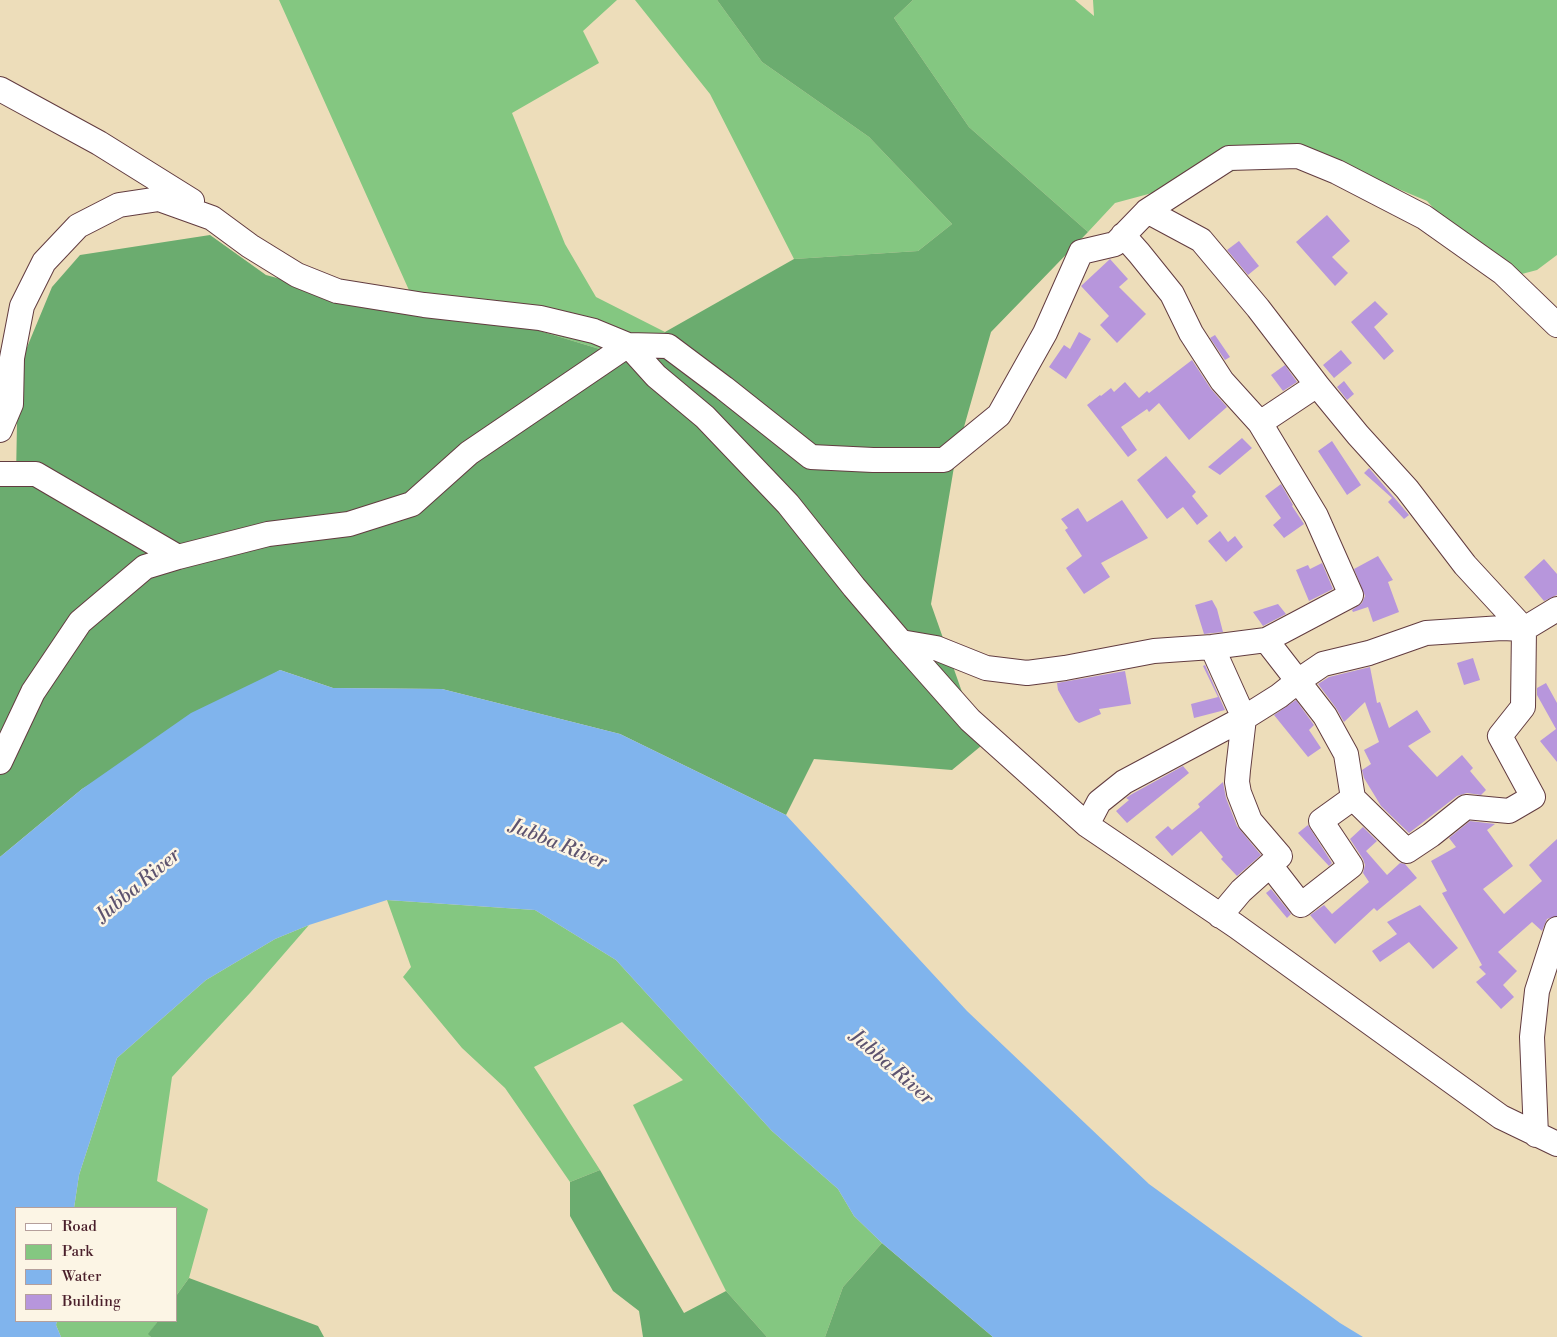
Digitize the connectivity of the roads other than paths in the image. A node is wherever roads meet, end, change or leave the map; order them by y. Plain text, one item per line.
1 (0, 89) edge
2 (1147, 212) junction
3 (212, 218) junction
4 (1123, 235) junction
5 (1557, 325) edge
6 (628, 345) junction
7 (1316, 385) junction
8 (1260, 423) junction
9 (0, 430) edge
10 (0, 474) edge
11 (178, 557) junction
12 (1557, 609) edge
13 (1524, 629) junction
14 (1266, 640) junction
15 (901, 642) junction
16 (1212, 647) junction
17 (1298, 681) junction
18 (1244, 718) junction
19 (0, 762) edge
20 (1353, 798) junction
21 (1087, 825) junction
22 (1270, 865) junction
23 (1220, 916) junction
24 (1557, 929) edge
25 (1546, 1139) edge

1 - 3 street
2 - 4 street
2 - 5 street
2 - 7 street
3 - 6 street
3 - 9 street
4 - 6 street
4 - 8 street
6 - 11 street
6 - 15 street
7 - 8 street
7 - 13 street
8 - 14 street
10 - 11 street
11 - 19 street
12 - 13 street
13 - 17 street
13 - 20 street
14 - 16 street
14 - 17 street
15 - 16 street
15 - 21 street
16 - 18 street
17 - 18 street
17 - 20 street
18 - 21 street
18 - 22 street
20 - 22 street
21 - 23 street
22 - 23 street
23 - 25 street
24 - 25 street

